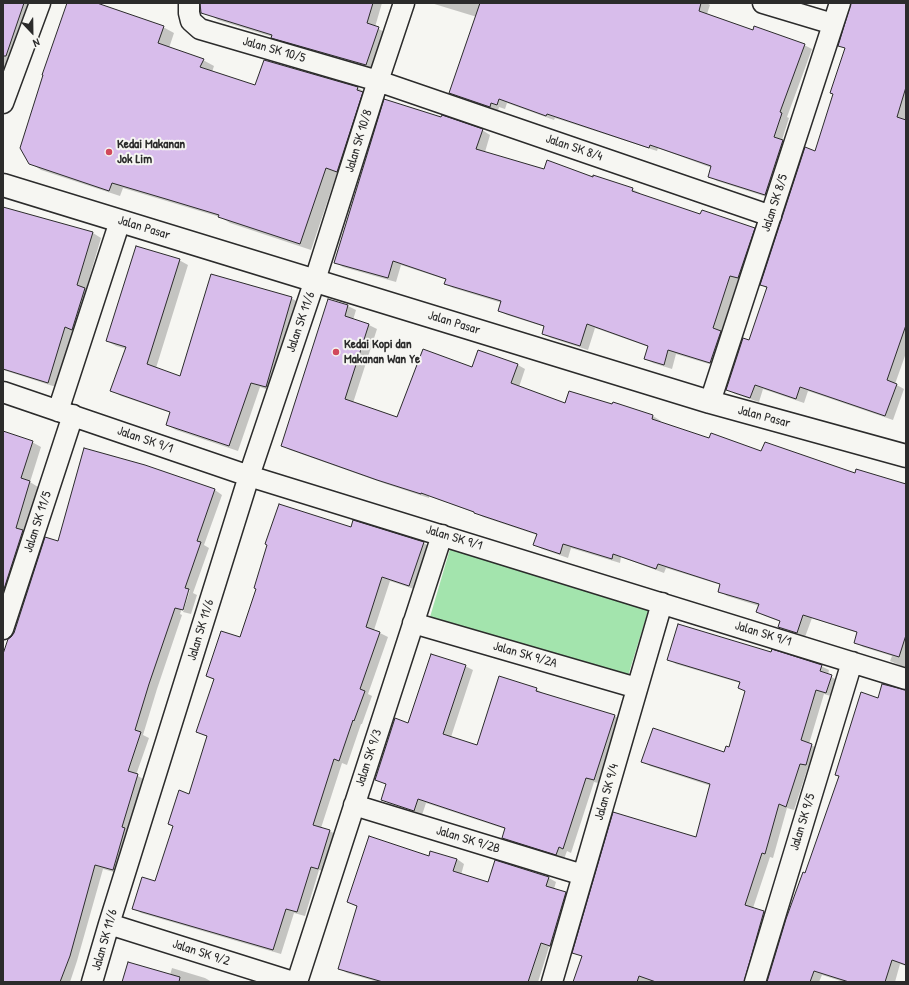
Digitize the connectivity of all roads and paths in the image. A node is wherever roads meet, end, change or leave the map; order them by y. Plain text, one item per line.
1 (40, 3) edge
2 (189, 3) edge
3 (404, 3) edge
4 (763, 3) edge
5 (840, 3) edge
6 (833, 24) junction
7 (378, 81) junction
8 (3, 103) edge
9 (3, 185) edge
10 (770, 216) junction
11 (120, 221) junction
12 (315, 280) junction
13 (3, 392) edge
14 (710, 402) junction
15 (65, 413) junction
16 (906, 456) edge
17 (249, 476) junction
18 (442, 535) junction
19 (662, 603) junction
20 (413, 623) junction
21 (3, 629) edge
22 (852, 662) junction
23 (906, 679) edge
24 (637, 688) junction
25 (354, 806) junction
26 (583, 875) junction
27 (109, 924) junction
28 (92, 982) edge
29 (293, 982) edge
30 (297, 982) edge
31 (552, 982) edge
32 (755, 982) edge

1 - 8 street
2 - 7 street, Jalan SK 10/5
3 - 7 street, Jalan SK 10/8
4 - 6 street
5 - 6 street, Jalan SK 8/5
6 - 10 street, Jalan SK 8/5
7 - 10 street, Jalan SK 8/4
7 - 12 street, Jalan SK 10/8
9 - 11 street, Jalan Pasar
10 - 14 street, Jalan SK 8/5
11 - 12 street, Jalan Pasar
11 - 15 street, Jalan SK 11/5
12 - 14 street, Jalan Pasar
12 - 17 street, Jalan SK 11/6
13 - 15 street, Jalan SK 9/1
14 - 16 street, Jalan Pasar
15 - 17 street, Jalan SK 9/1
15 - 21 street, Jalan SK 11/5
17 - 18 street, Jalan SK 9/1
17 - 27 street, Jalan SK 11/6
18 - 19 street, Jalan SK 9/1
18 - 20 street, Jalan SK 9/3
19 - 22 street, Jalan SK 9/1
19 - 24 street, Jalan SK 9/4
20 - 24 street, Jalan SK 9/2A
20 - 25 street, Jalan SK 9/3
22 - 23 street, Jalan SK 9/1
22 - 32 street, Jalan SK 9/5
24 - 26 street, Jalan SK 9/4
25 - 26 street, Jalan SK 9/2B
25 - 30 street, Jalan SK 9/3
26 - 31 street, Jalan SK 9/4
27 - 28 street, Jalan SK 11/6
27 - 29 street, Jalan SK 9/2

